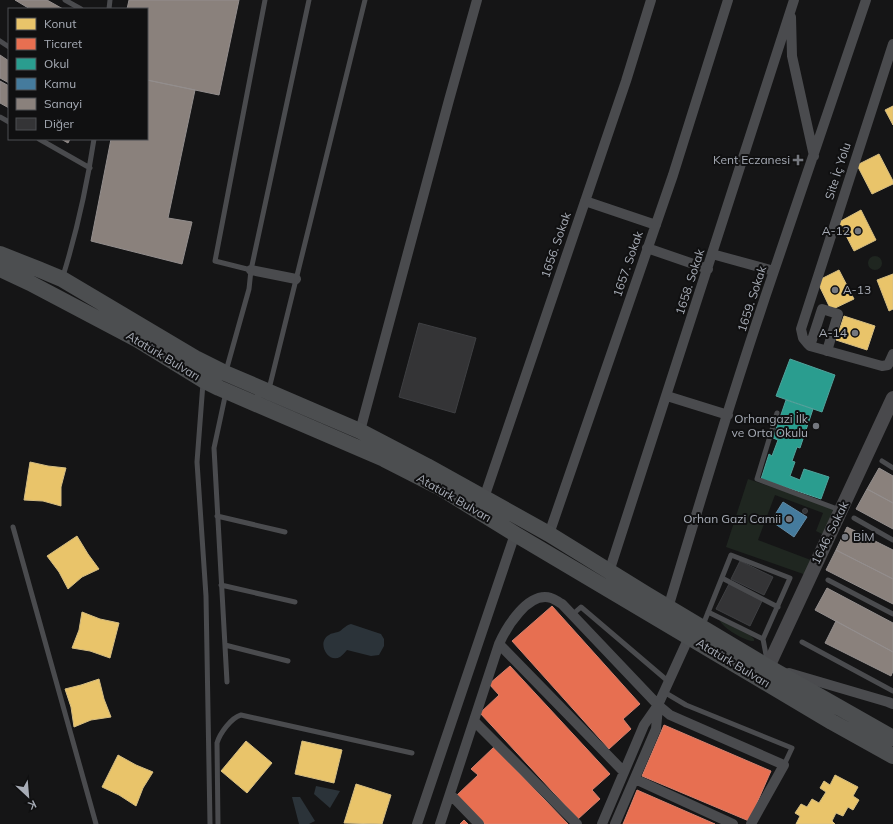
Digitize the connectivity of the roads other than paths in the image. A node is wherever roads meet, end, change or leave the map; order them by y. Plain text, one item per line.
1 (65, 0) edge
2 (265, 0) edge
3 (309, 0) edge
4 (365, 0) edge
5 (477, 0) edge
6 (651, 0) edge
7 (728, 0) edge
8 (866, 0) edge
9 (792, 2) edge
10 (79, 8) edge
11 (893, 44) edge
12 (42, 140) edge
13 (94, 140) edge
14 (814, 156) junction
15 (90, 168) junction
16 (585, 201) junction
17 (656, 225) junction
18 (648, 248) junction
19 (0, 254) edge
20 (712, 254) junction
21 (0, 269) edge
22 (708, 269) junction
23 (251, 270) junction
24 (774, 271) junction
25 (62, 279) junction
26 (296, 279) junction
27 (53, 296) junction
28 (808, 305) junction
29 (822, 309) junction
30 (810, 346) junction
31 (827, 351) junction
32 (893, 354) edge
33 (225, 373) junction
34 (203, 380) junction
35 (223, 390) junction
36 (268, 392) junction
37 (667, 396) junction
38 (893, 398) edge
39 (777, 413) dead end
40 (728, 415) junction
41 (360, 431) junction
42 (882, 462) dead end
43 (893, 468) edge
44 (484, 498) junction
45 (841, 511) junction
46 (217, 516) junction
47 (854, 518) dead end
48 (13, 526) dead end
49 (285, 532) dead end
50 (515, 534) junction
51 (549, 534) junction
52 (893, 540) edge
53 (610, 572) junction
54 (722, 578) junction
55 (828, 580) dead end
56 (221, 585) junction
57 (295, 602) dead end
58 (778, 607) junction
59 (668, 608) junction
60 (708, 612) junction
61 (893, 614) edge
62 (572, 615) junction
63 (702, 628) junction
64 (689, 637) junction
65 (763, 639) junction
66 (802, 642) dead end
67 (499, 644) junction
68 (225, 645) junction
69 (288, 661) dead end
70 (768, 667) junction
71 (227, 682) dead end
72 (668, 682) junction
73 (664, 692) junction
74 (892, 698) edge
75 (658, 704) junction
76 (474, 721) junction
77 (854, 734) junction
78 (893, 738) edge
79 (412, 753) dead end
80 (893, 756) edge
81 (784, 765) junction
82 (893, 767) edge
83 (624, 772) junction
84 (635, 779) junction
85 (450, 794) junction
86 (96, 824) edge
87 (210, 824) edge
88 (218, 824) edge
89 (417, 824) edge
90 (440, 824) edge
91 (479, 824) edge
92 (576, 824) edge
93 (602, 824) edge
94 (615, 824) edge
95 (733, 824) edge
96 (751, 824) edge

1 - 10 lane
2 - 23 lane
3 - 23 lane
4 - 26 lane
5 - 41 street
6 - 16 street, 1656. Sokak
7 - 17 street, 1657. Sokak
8 - 14 street, 1659. Sokak
9 - 14 street
9 - 20 street, 1658. Sokak
11 - 28 street, Site İç Yolu
12 - 15 lane
13 - 15 lane
14 - 24 street, 1659. Sokak
15 - 25 lane
16 - 17 street
16 - 44 street, 1656. Sokak
17 - 18 street, 1657. Sokak
18 - 22 street
18 - 51 street, 1657. Sokak
19 - 25 main road, Atatürk Bulvarı
20 - 22 street, 1658. Sokak
20 - 24 street
21 - 27 main road, Atatürk Bulvarı
22 - 37 street, 1658. Sokak
23 - 26 street
23 - 33 lane
24 - 40 street, 1659. Sokak
25 - 27 main road
25 - 33 main road, Atatürk Bulvarı
26 - 36 lane
27 - 34 main road, Atatürk Bulvarı
28 - 29 street
28 - 30 street, Site İç Yolu
29 - 30 street
29 - 31 street
30 - 31 street
31 - 32 street
33 - 35 main road
33 - 36 main road, Atatürk Bulvarı
34 - 35 main road, Atatürk Bulvarı
34 - 87 lane
35 - 46 lane
35 - 50 main road, Atatürk Bulvarı
36 - 41 main road, Atatürk Bulvarı
37 - 40 street
37 - 53 street, 1658. Sokak
38 - 45 street, 1646. Sokak
39 - 45 lane
40 - 59 street, 1659. Sokak
41 - 44 main road, Atatürk Bulvarı
42 - 43 lane
44 - 51 main road, Atatürk Bulvarı
45 - 70 street, 1646. Sokak
46 - 49 lane
46 - 56 lane
47 - 52 lane
48 - 86 lane
50 - 64 main road, Atatürk Bulvarı
50 - 89 street
51 - 53 main road, Atatürk Bulvarı
53 - 59 main road, Atatürk Bulvarı
54 - 58 lane
54 - 58 lane
54 - 60 lane
55 - 61 lane
56 - 57 lane
56 - 68 lane
58 - 65 lane
59 - 63 main road, Atatürk Bulvarı
60 - 63 lane
60 - 65 lane
62 - 67 street
62 - 72 lane
62 - 75 street
63 - 70 main road, Atatürk Bulvarı
64 - 72 street
64 - 77 main road, Atatürk Bulvarı
65 - 70 lane
66 - 74 lane
67 - 76 street
67 - 83 street
68 - 69 lane
68 - 71 lane
70 - 74 street
70 - 78 main road, Atatürk Bulvarı
72 - 73 street
73 - 75 street
73 - 81 lane
75 - 81 street
75 - 83 street
75 - 84 street
76 - 85 street
76 - 92 street
77 - 80 main road, Atatürk Bulvarı
77 - 82 main road
79 - 88 lane
81 - 96 street
83 - 84 lane
83 - 93 street
84 - 94 street
84 - 95 street
85 - 90 street
85 - 91 street

